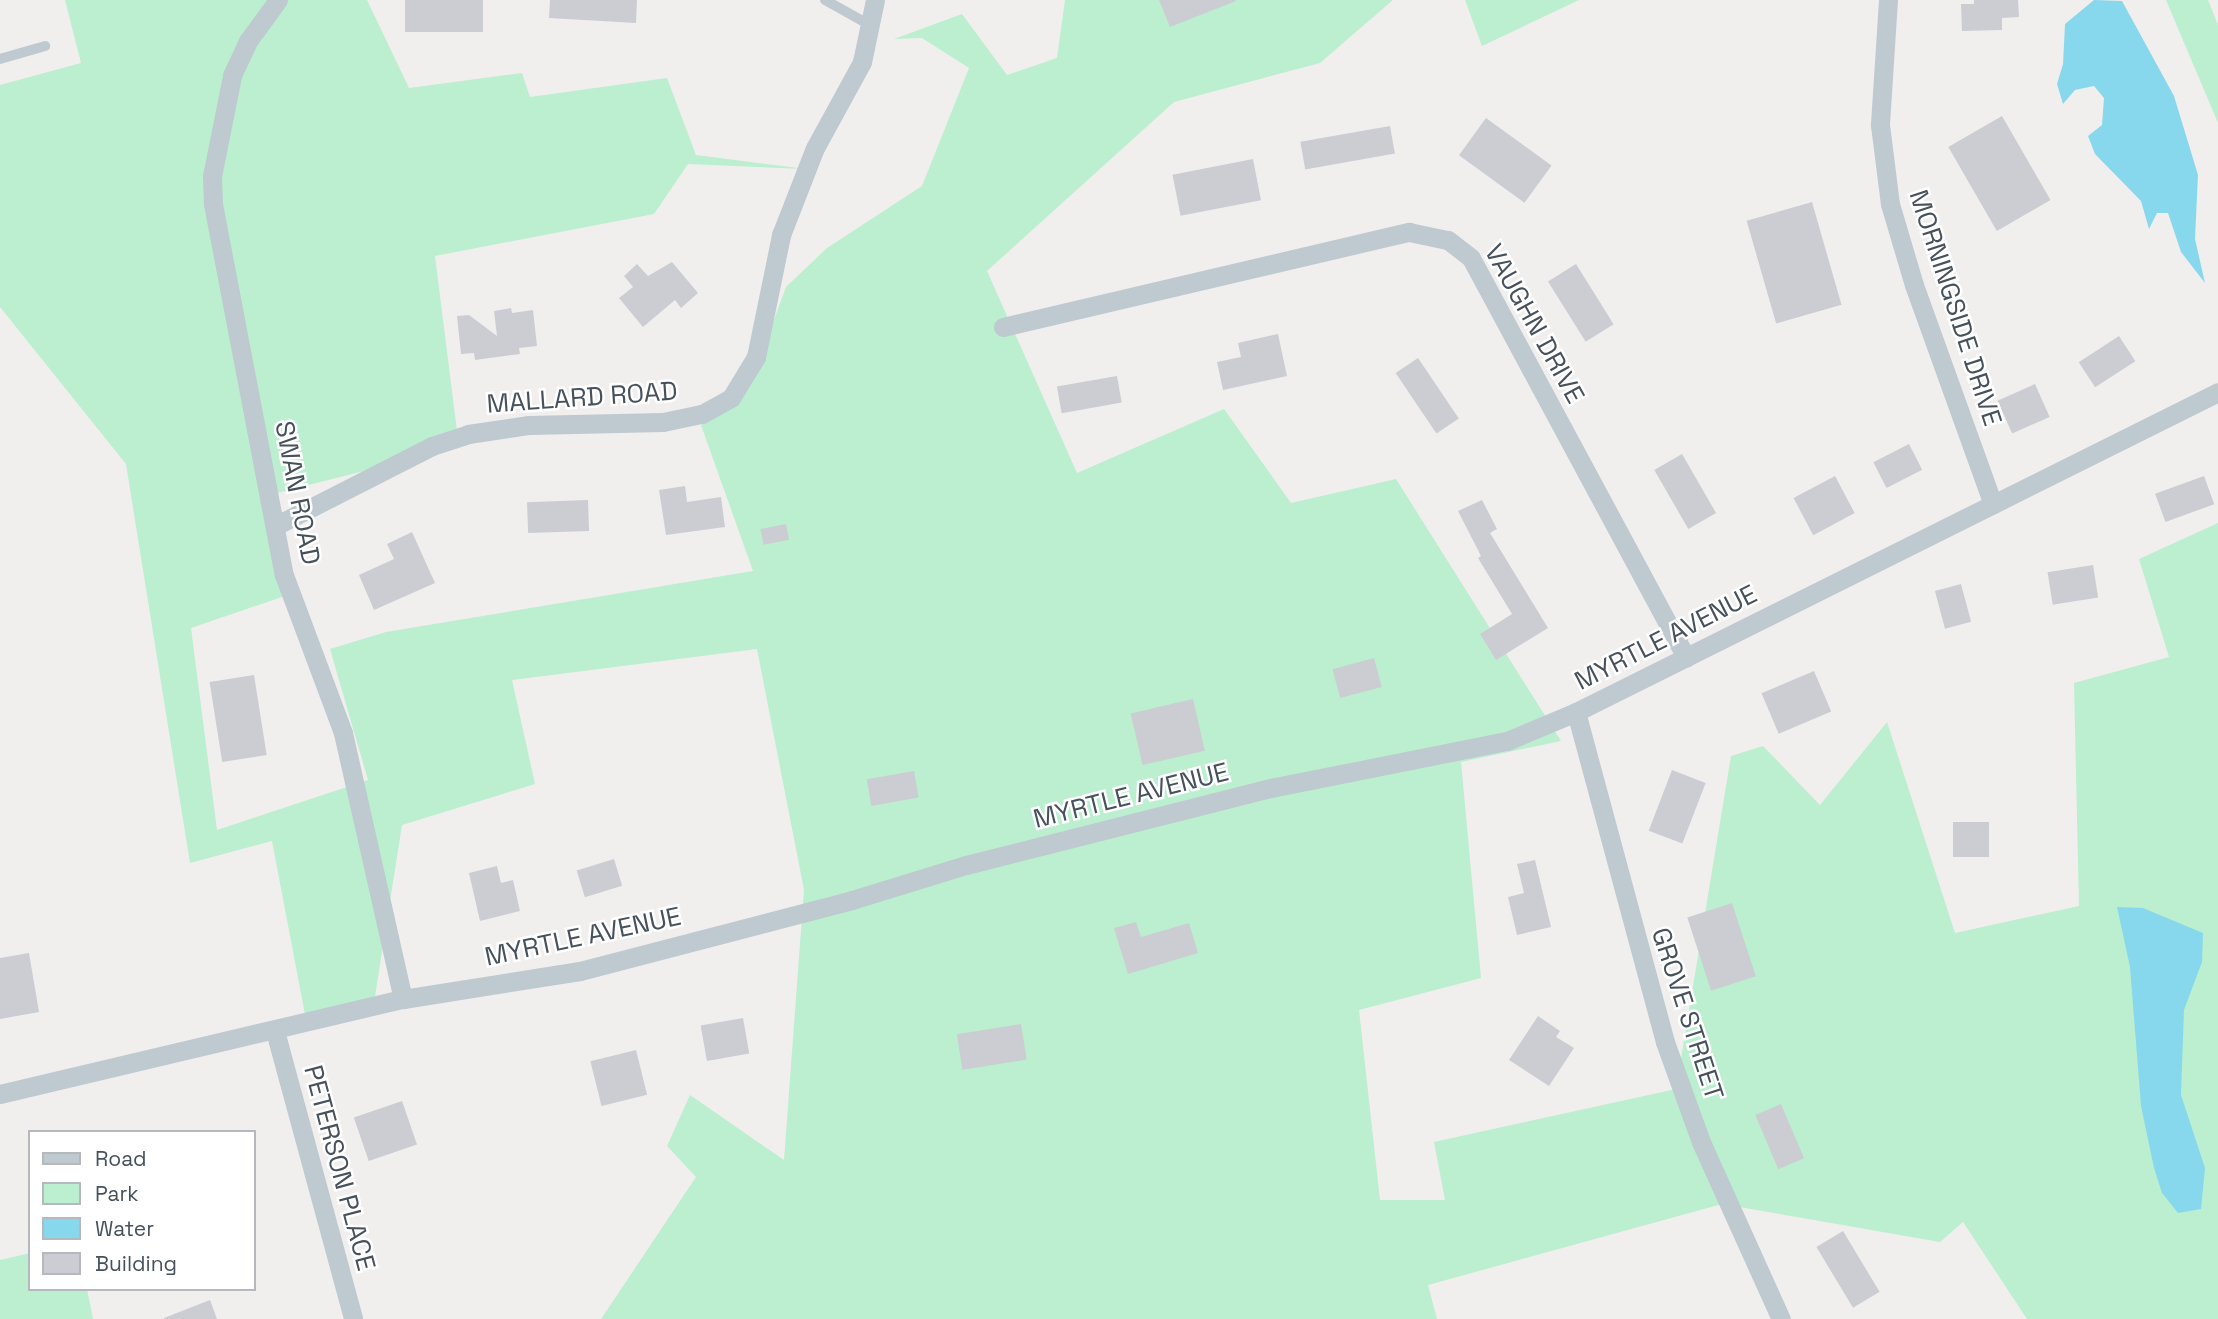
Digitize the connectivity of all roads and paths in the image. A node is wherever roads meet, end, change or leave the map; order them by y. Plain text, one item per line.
1 (278, 0) edge
2 (825, 0) edge
3 (875, 0) edge
4 (1888, 0) edge
5 (872, 26) junction
6 (45, 46) dead end
7 (0, 59) edge
8 (1003, 327) dead end
9 (2218, 392) edge
10 (1993, 504) junction
11 (277, 525) junction
12 (1686, 658) junction
13 (1576, 712) junction
14 (403, 999) junction
15 (275, 1031) junction
16 (0, 1094) edge
17 (352, 1319) edge
18 (1781, 1319) edge

1 - 11 street, SWAN ROAD
2 - 5 lane
3 - 5 street, MALLARD ROAD
4 - 10 street, MORNINGSIDE DRIVE
5 - 11 street, MALLARD ROAD
6 - 7 lane
8 - 12 street, VAUGHN DRIVE
9 - 10 street, MYRTLE AVENUE
10 - 12 street, MYRTLE AVENUE
11 - 14 street, SWAN ROAD
12 - 13 street, MYRTLE AVENUE
13 - 14 street, MYRTLE AVENUE
13 - 18 street, GROVE STREET
14 - 15 street, MYRTLE AVENUE
15 - 16 street, MYRTLE AVENUE
15 - 17 street, PETERSON PLACE

